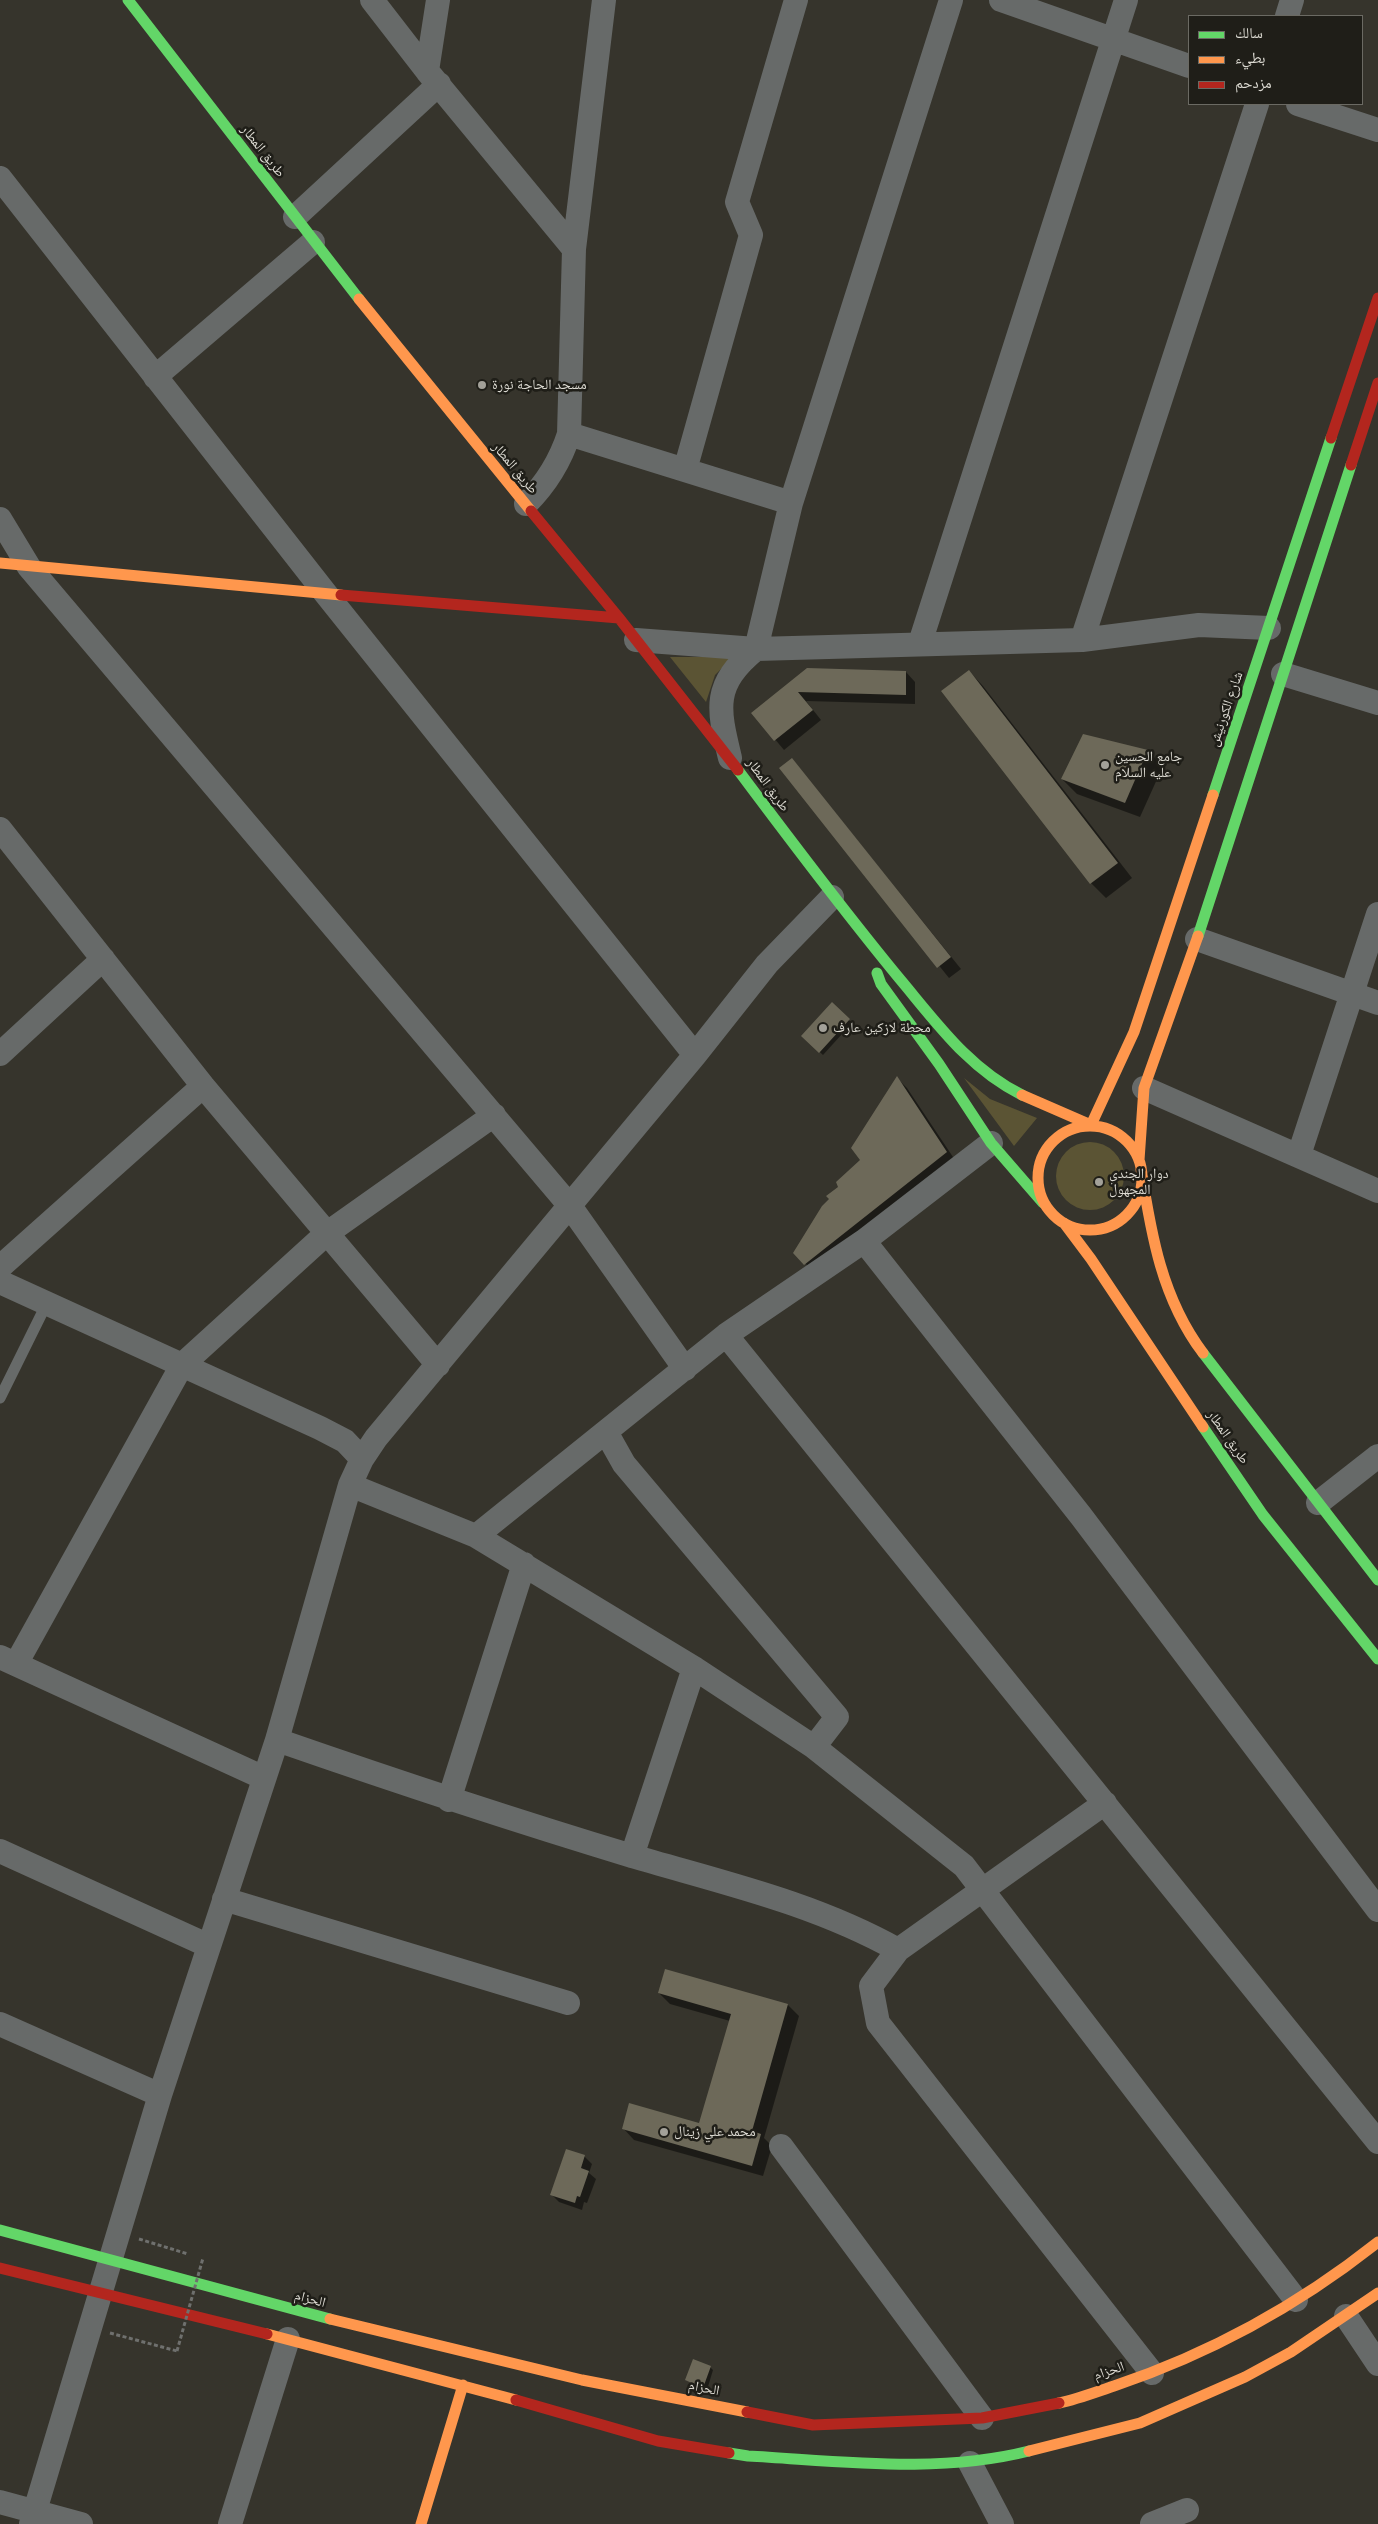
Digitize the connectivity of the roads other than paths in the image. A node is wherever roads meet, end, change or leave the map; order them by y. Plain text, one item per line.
1 (128, 0) edge
2 (372, 0) edge
3 (438, 0) edge
4 (604, 0) edge
5 (796, 0) edge
6 (951, 0) edge
7 (1001, 0) edge
8 (1126, 0) edge
9 (1292, 0) edge
10 (1287, 15) edge
11 (1112, 38) junction
12 (1188, 66) edge
13 (433, 77) junction
14 (1257, 105) edge
15 (1301, 105) edge
16 (1378, 130) edge
17 (0, 178) edge
18 (295, 217) junction
19 (314, 242) junction
20 (574, 249) junction
21 (1378, 298) edge
22 (155, 377) junction
23 (1378, 383) edge
24 (569, 434) junction
25 (685, 470) junction
26 (791, 503) junction
27 (526, 504) junction
28 (0, 519) edge
29 (0, 563) edge
30 (29, 566) junction
31 (326, 594) junction
32 (619, 618) junction
33 (1269, 628) junction
34 (636, 640) junction
35 (1082, 640) junction
36 (920, 643) junction
37 (756, 649) junction
38 (1283, 674) junction
39 (1378, 703) edge
40 (730, 759) junction
41 (0, 829) edge
42 (832, 896) junction
43 (1378, 914) edge
44 (1197, 939) junction
45 (879, 955) junction
46 (103, 959) junction
47 (1353, 994) junction
48 (1378, 1003) edge
49 (0, 1054) edge
50 (696, 1055) junction
51 (203, 1086) junction
52 (1144, 1088) junction
53 (494, 1115) junction
54 (1091, 1125) junction
55 (991, 1143) junction
56 (1298, 1155) junction
57 (1140, 1164) junction
58 (1378, 1191) edge
59 (570, 1206) junction
60 (1052, 1214) junction
61 (1064, 1223) junction
62 (326, 1234) junction
63 (864, 1241) junction
64 (0, 1267) edge
65 (0, 1282) edge
66 (47, 1303) junction
67 (726, 1335) junction
68 (182, 1365) junction
69 (438, 1365) junction
70 (685, 1369) junction
71 (0, 1398) edge
72 (606, 1432) junction
73 (1378, 1456) edge
74 (362, 1459) junction
75 (350, 1485) junction
76 (1318, 1504) junction
77 (476, 1536) junction
78 (524, 1564) junction
79 (1378, 1580) edge
80 (1378, 1659) edge
81 (8, 1661) edge
82 (694, 1668) junction
83 (277, 1740) junction
84 (814, 1747) junction
85 (264, 1778) junction
86 (449, 1800) junction
87 (1106, 1803) junction
88 (0, 1852) edge
89 (632, 1856) junction
90 (983, 1891) junction
91 (224, 1899) junction
92 (1378, 1910) edge
93 (209, 1946) junction
94 (898, 1950) junction
95 (568, 2002) dead end
96 (0, 2024) edge
97 (160, 2096) junction
98 (1378, 2142) edge
99 (781, 2146) dead end
100 (0, 2230) edge
101 (1378, 2242) edge
102 (110, 2260) junction
103 (0, 2268) edge
104 (1378, 2293) edge
105 (100, 2294) junction
106 (1296, 2300) junction
107 (1346, 2316) junction
108 (288, 2339) junction
109 (1378, 2364) edge
110 (1152, 2372) junction
111 (463, 2385) junction
112 (982, 2418) junction
113 (970, 2463) junction
114 (0, 2502) edge
115 (1187, 2510) dead end
116 (33, 2518) edge
117 (82, 2524) edge
118 (230, 2524) edge
119 (421, 2524) edge
120 (1002, 2524) edge
121 (1152, 2524) edge

1 - 18 main road, طريق المطار
2 - 13 street
3 - 13 street
4 - 20 street
5 - 25 street
6 - 26 street
7 - 11 street
8 - 11 street
9 - 10 street
11 - 12 street
11 - 36 street
13 - 18 street
13 - 20 street
14 - 35 street
15 - 16 street
17 - 22 street
18 - 19 main road, طريق المطار
19 - 22 street
19 - 27 main road, طريق المطار
20 - 24 street
21 - 33 main road, شارع الكورنيش
22 - 31 street
23 - 38 main road
24 - 25 street
24 - 27 street
25 - 26 street
26 - 37 street
27 - 32 main road, طريق المطار
28 - 30 street
29 - 30 main road
30 - 31 main road
30 - 53 street
31 - 32 main road
31 - 50 street
32 - 34 main road, طريق المطار
33 - 35 street
33 - 54 main road, شارع الكورنيش
34 - 37 street
34 - 40 main road, طريق المطار
35 - 36 street
36 - 37 street
37 - 40 street
38 - 39 street
38 - 44 main road
40 - 42 main road, طريق المطار
41 - 46 street
42 - 45 main road, طريق المطار
42 - 50 street
43 - 47 street
44 - 47 street
44 - 52 main road
45 - 54 main road, طريق المطار
45 - 55 main road
46 - 49 street
46 - 51 street
47 - 48 street
47 - 56 street
50 - 59 street
51 - 62 street
51 - 64 street
52 - 56 street
52 - 57 main road
53 - 59 street
53 - 62 street
54 - 57 main road
54 - 60 main road
55 - 60 main road
55 - 63 street
56 - 58 street
57 - 61 main road
57 - 76 main road
59 - 69 street
59 - 70 street
60 - 61 main road
61 - 80 main road, طريق المطار
62 - 68 street
62 - 69 street
63 - 67 street
63 - 92 street
65 - 66 street
66 - 68 street
66 - 71 lane
67 - 70 street
67 - 87 street
68 - 74 street
68 - 81 street
69 - 74 street
70 - 72 street
72 - 77 street
72 - 84 street
73 - 76 street
74 - 75 street
75 - 77 street
75 - 83 street
76 - 79 main road
77 - 78 street
78 - 82 street
78 - 86 street
81 - 85 street
82 - 84 street
82 - 89 street
83 - 85 street
83 - 86 street
84 - 90 street
85 - 91 street
86 - 89 street
87 - 90 street
87 - 98 street
88 - 93 street
89 - 94 street
90 - 94 street
90 - 106 street
91 - 93 street
91 - 95 street
93 - 97 street
94 - 110 street
96 - 97 street
97 - 102 street
99 - 112 street
100 - 102 main road, الحزام
101 - 106 main road, الحزام
102 - 105 street
102 - 112 main road, الحزام
103 - 105 main road
104 - 107 main road
105 - 108 main road
105 - 116 street
106 - 110 main road, الحزام
107 - 109 street
107 - 113 main road
108 - 111 main road
108 - 118 street
110 - 112 main road, الحزام
111 - 113 main road
111 - 119 main road
113 - 120 street
114 - 116 street
115 - 121 street
116 - 117 street

